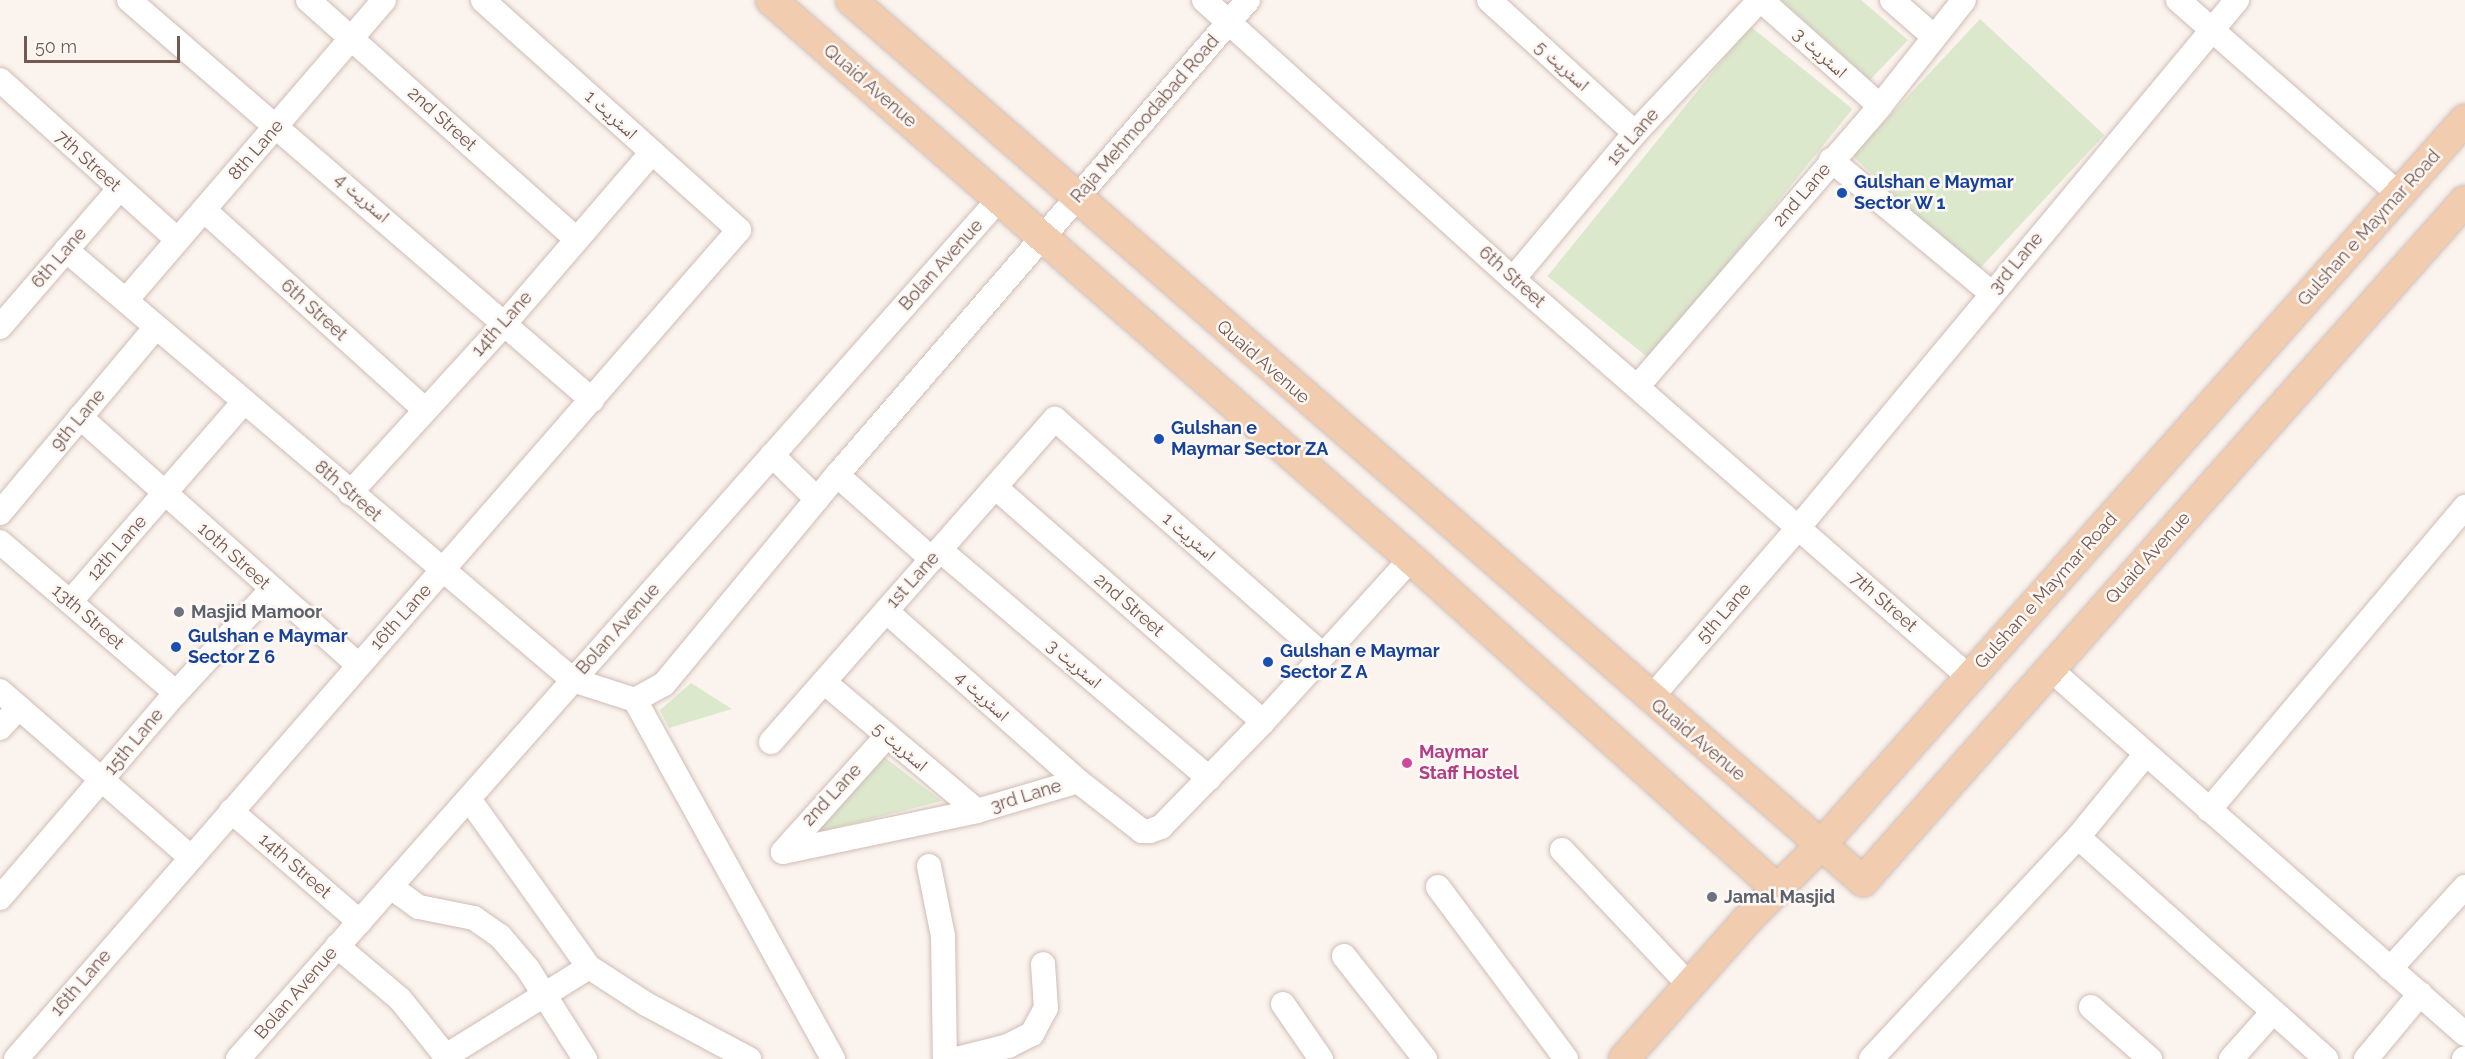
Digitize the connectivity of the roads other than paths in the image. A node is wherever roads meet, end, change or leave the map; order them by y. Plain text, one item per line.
1 (129, 0) edge
2 (308, 0) edge
3 (384, 0) edge
4 (483, 0) edge
5 (771, 0) edge
6 (851, 0) edge
7 (1204, 0) edge
8 (1248, 0) edge
9 (1488, 0) edge
10 (1761, 0) edge
11 (1892, 0) edge
12 (1964, 0) edge
13 (2178, 0) edge
14 (2237, 0) edge
15 (1230, 22) junction
16 (2211, 29) junction
17 (1933, 36) junction
18 (352, 37) junction
19 (0, 80) edge
20 (1880, 106) junction
21 (2465, 120) edge
22 (277, 126) junction
23 (1635, 133) junction
24 (652, 152) junction
25 (1831, 160) junction
26 (119, 189) junction
27 (2399, 195) junction
28 (999, 199) junction
29 (1076, 199) junction
30 (2465, 201) edge
31 (204, 210) junction
32 (739, 230) joint
33 (575, 238) junction
34 (1041, 238) junction
35 (178, 240) junction
36 (66, 250) junction
37 (1513, 279) junction
38 (1991, 293) junction
39 (127, 299) junction
40 (506, 322) junction
41 (0, 327) edge
42 (156, 327) junction
43 (1637, 387) junction
44 (592, 400) junction
45 (244, 402) junction
46 (424, 409) junction
47 (80, 417) junction
48 (1055, 419) joint
49 (772, 455) junction
50 (837, 475) junction
51 (995, 488) junction
52 (164, 493) junction
53 (350, 493) junction
54 (818, 499) junction
55 (2465, 507) edge
56 (0, 513) edge
57 (1798, 528) junction
58 (0, 542) edge
59 (936, 555) junction
60 (1411, 560) junction
61 (441, 572) junction
62 (272, 590) junction
63 (70, 602) junction
64 (886, 610) junction
65 (1323, 655) junction
66 (358, 665) junction
67 (2050, 669) junction
68 (1970, 677) junction
69 (573, 680) junction
70 (824, 682) junction
71 (0, 691) edge
72 (176, 693) junction
73 (1650, 699) junction
74 (635, 700) junction
75 (19, 707) junction
76 (1263, 722) junction
77 (0, 728) edge
78 (887, 736) junction
79 (771, 742) dead end
80 (2146, 754) junction
81 (1209, 778) junction
82 (102, 780) junction
83 (1078, 781) junction
84 (469, 799) junction
85 (2210, 810) junction
86 (231, 811) junction
87 (977, 812) junction
88 (2078, 837) junction
89 (1821, 844) junction
90 (1562, 850) dead end
91 (785, 854) joint
92 (190, 857) junction
93 (929, 866) dead end
94 (391, 887) junction
95 (1438, 887) dead end
96 (2465, 887) edge
97 (1778, 889) junction
98 (0, 898) edge
99 (360, 922) junction
100 (337, 945) junction
101 (1344, 956) dead end
102 (1043, 964) dead end
103 (590, 967) junction
104 (2390, 969) junction
105 (1689, 985) junction
106 (2420, 994) junction
107 (542, 995) junction
108 (1283, 1004) dead end
109 (2091, 1007) dead end
110 (2273, 1012) junction
111 (2465, 1034) edge
112 (447, 1057) edge
113 (826, 1058) edge
114 (16, 1059) edge
115 (238, 1059) edge
116 (585, 1059) edge
117 (749, 1059) edge
118 (945, 1059) edge
119 (957, 1059) edge
120 (1321, 1059) edge
121 (1425, 1059) edge
122 (1566, 1059) edge
123 (1624, 1059) edge
124 (1871, 1059) edge
125 (2150, 1059) edge
126 (2231, 1059) edge
127 (2326, 1059) edge
128 (2366, 1059) edge

1 - 22 street, اسٹریٹ 4
2 - 18 street, 2nd Street
3 - 18 street, 8th Lane
4 - 24 street, اسٹریٹ 1
5 - 28 main road, Quaid Avenue
6 - 29 main road, Quaid Avenue
7 - 15 street
8 - 15 street, Raja Mehmoodabad Road
9 - 23 street, اسٹریٹ 5
10 - 20 street, اسٹریٹ 3
10 - 23 street, 1st Lane
11 - 17 street
12 - 17 street, 2nd Lane
13 - 16 street
14 - 16 street, 3rd Lane
15 - 29 street, Raja Mehmoodabad Road
15 - 37 street, 6th Street
16 - 27 street
16 - 38 street, 3rd Lane
17 - 20 street, 2nd Lane
18 - 22 street, 8th Lane
18 - 33 street, 2nd Street
19 - 26 street, 7th Street
20 - 25 street, 2nd Lane
21 - 27 main road, Gulshan e Maymar Road
22 - 31 street, 8th Lane
22 - 40 street, اسٹریٹ 4
23 - 37 street, 1st Lane
24 - 32 street, اسٹریٹ 1
24 - 33 street, 14th Lane
25 - 38 street
25 - 43 street, 2nd Lane
26 - 35 street, 7th Street
26 - 36 street, 6th Lane
27 - 68 main road, Gulshan e Maymar Road
28 - 34 main road, Quaid Avenue
28 - 49 street, Bolan Avenue
29 - 34 street, Raja Mehmoodabad Road
29 - 73 main road, Quaid Avenue
30 - 67 main road, Quaid Avenue
31 - 35 street, 8th Lane
31 - 46 street, 6th Street
32 - 44 street, 16th Lane
33 - 40 street, 14th Lane
34 - 50 street
34 - 60 main road, Quaid Avenue
35 - 39 street, 8th Lane
36 - 39 street, 8th Street
36 - 41 street, 6th Lane
37 - 43 street, 6th Street
38 - 57 street, 3rd Lane
39 - 42 street, 8th Street
40 - 44 street, اسٹریٹ 4
40 - 46 street, 14th Lane
42 - 45 street, 8th Street
42 - 47 street, 9th Lane
43 - 57 street, 6th Street
44 - 61 street, 16th Lane
45 - 52 street, 12th Lane
45 - 53 street, 8th Street
46 - 53 street, 14th Lane
47 - 52 street, 10th Street
47 - 56 street, 9th Lane
48 - 51 street, 1st Lane
48 - 65 street, اسٹریٹ 1
49 - 54 street
49 - 69 street, Bolan Avenue
50 - 54 street
50 - 59 street, اسٹریٹ 3
51 - 59 street, 1st Lane
51 - 76 street, 2nd Street
52 - 62 street, 10th Street
52 - 63 street, 12th Lane
53 - 61 street, 8th Street
54 - 74 street
55 - 85 street
57 - 68 street, 7th Street
57 - 73 street, 5th Lane
58 - 63 street, 13th Street
59 - 64 street, 1st Lane
59 - 81 street, اسٹریٹ 3
60 - 65 street, 3rd Lane
60 - 97 main road, Quaid Avenue
61 - 66 street, 16th Lane
61 - 69 street, 8th Street
62 - 66 street, 10th Street
62 - 72 street, 15th Lane
63 - 72 street, 13th Street
64 - 70 street, 1st Lane
64 - 83 street, اسٹریٹ 4
65 - 76 street, 3rd Lane
66 - 86 street, 16th Lane
67 - 80 street
67 - 89 main road, Quaid Avenue
68 - 89 main road, Gulshan e Maymar Road
69 - 74 street
69 - 84 street, Bolan Avenue
70 - 78 street, اسٹریٹ 5
70 - 79 street, 1st Lane
71 - 75 street
72 - 82 street, 15th Lane
73 - 89 main road, Quaid Avenue
74 - 113 street
75 - 77 street
75 - 82 street
76 - 81 street, 3rd Lane
78 - 87 street, اسٹریٹ 5
78 - 91 street, 2nd Lane
80 - 85 street
80 - 88 street
81 - 83 street, 3rd Lane
82 - 92 street
82 - 98 street, 15th Lane
83 - 87 street, 3rd Lane
84 - 94 street, Bolan Avenue
84 - 103 street
85 - 104 street
86 - 92 street, 16th Lane
86 - 99 street, 14th Street
87 - 91 street, 3rd Lane
88 - 110 street
88 - 124 street
89 - 97 main road, Gulshan e Maymar Road
90 - 105 street
92 - 114 street, 16th Lane
93 - 118 street
94 - 99 street, Bolan Avenue
94 - 107 street
95 - 122 street
96 - 104 street
97 - 105 main road, Gulshan e Maymar Road
99 - 100 street, Bolan Avenue
100 - 112 street
100 - 115 street, Bolan Avenue
101 - 121 street
102 - 119 street
103 - 107 street
103 - 117 street
104 - 106 street
105 - 123 main road, Gulshan e Maymar Road
106 - 111 street
106 - 128 street
107 - 112 street
107 - 116 street
108 - 120 street
109 - 125 street
110 - 126 street
110 - 127 street

